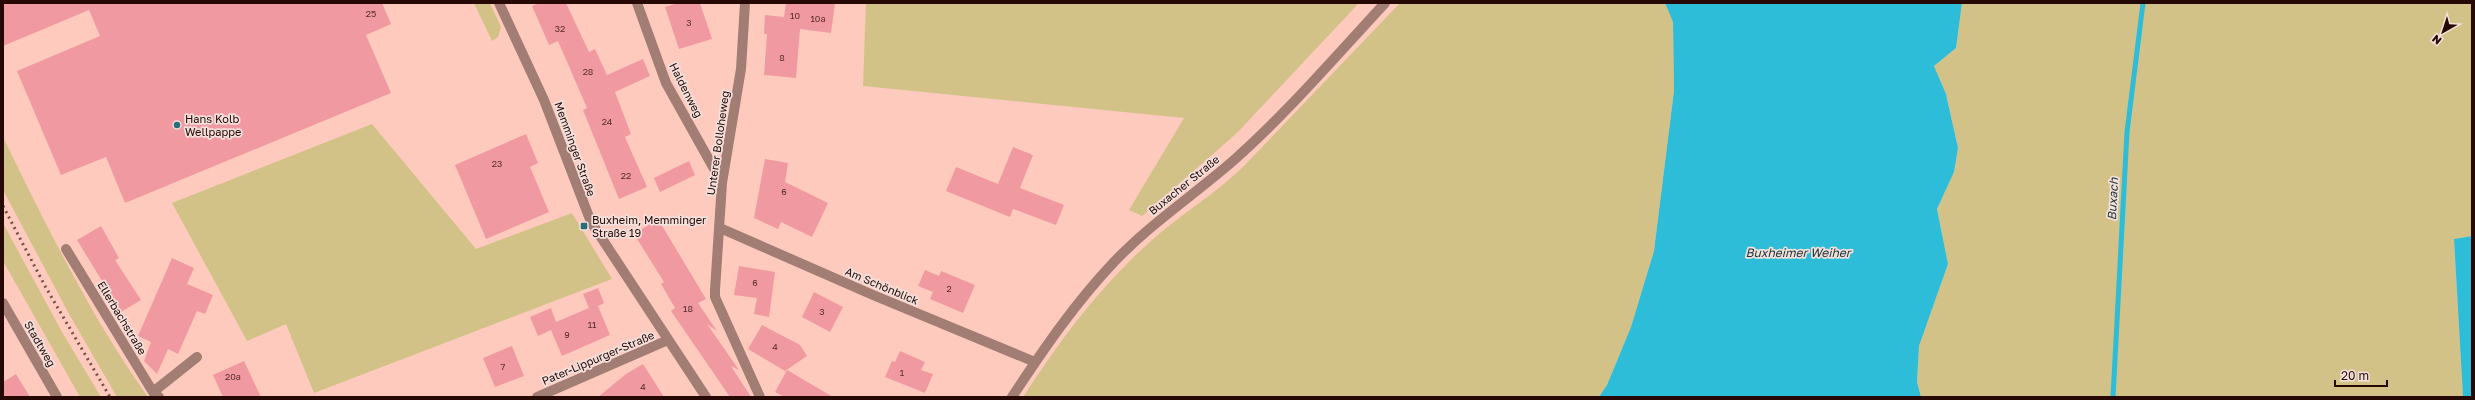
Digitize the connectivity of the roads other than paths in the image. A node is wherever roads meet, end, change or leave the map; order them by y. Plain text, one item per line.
1 (499, 3) edge
2 (637, 3) edge
3 (745, 3) edge
4 (1385, 3) edge
5 (722, 183) junction
6 (720, 228) junction
7 (66, 249) dead end
8 (3, 303) edge
9 (668, 340) junction
10 (197, 357) dead end
11 (1035, 362) junction
12 (156, 395) edge
13 (56, 397) edge
14 (537, 397) edge
15 (706, 397) edge
16 (760, 397) edge
17 (1012, 397) edge

1 - 9 street, Memminger Straße
2 - 5 street, Haldenweg
3 - 5 street, Unterer Bolloheweg
4 - 11 street, Buxacher Straße
5 - 6 street, Unterer Bolloheweg
6 - 11 street, Am Schönblick
6 - 16 street, Unterer Bolloheweg
7 - 12 street, Ellerbachstraße
8 - 13 street, Stadtweg
9 - 14 street, Pater-Lippurger-Straße
9 - 15 street, Memminger Straße
10 - 12 street
11 - 17 street, Buxacher Straße

